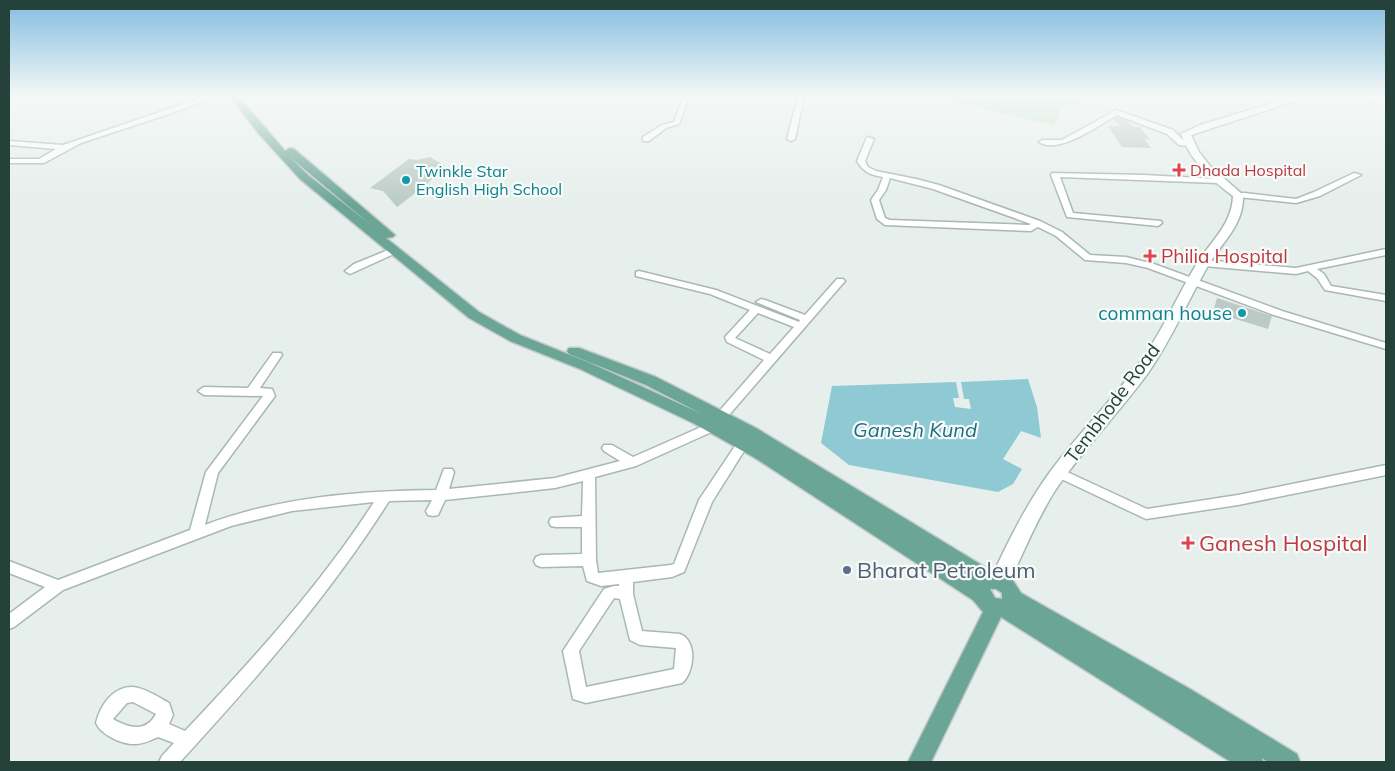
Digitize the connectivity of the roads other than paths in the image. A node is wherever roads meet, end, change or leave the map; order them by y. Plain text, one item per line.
1 (105, 133) edge
2 (263, 133) edge
3 (273, 133) edge
4 (655, 133) edge
5 (792, 133) edge
6 (1079, 133) edge
7 (1171, 133) edge
8 (1188, 133) edge
9 (791, 139) dead end
10 (870, 139) dead end
11 (646, 140) dead end
12 (1043, 142) dead end
13 (9, 143) edge
14 (1189, 144) junction
15 (64, 147) junction
16 (9, 161) edge
17 (1357, 175) dead end
18 (887, 176) junction
19 (1218, 181) junction
20 (1238, 195) junction
21 (337, 198) junction
22 (1158, 222) dead end
23 (1037, 223) junction
24 (383, 236) junction
25 (393, 251) junction
26 (1386, 252) edge
27 (1204, 262) junction
28 (1309, 268) junction
29 (350, 272) dead end
30 (638, 274) dead end
31 (840, 281) dead end
32 (1193, 283) junction
33 (1386, 298) edge
34 (759, 306) junction
35 (803, 322) junction
36 (1386, 346) edge
37 (277, 355) dead end
38 (771, 359) junction
39 (204, 391) dead end
40 (251, 392) junction
41 (716, 422) junction
42 (743, 443) junction
43 (608, 448) dead end
44 (632, 464) junction
45 (1386, 470) edge
46 (448, 472) dead end
47 (1058, 473) junction
48 (589, 475) junction
49 (384, 496) junction
50 (441, 496) junction
51 (432, 511) dead end
52 (588, 521) junction
53 (556, 522) dead end
54 (196, 532) junction
55 (589, 560) junction
56 (541, 562) dead end
57 (9, 566) edge
58 (626, 577) junction
59 (58, 586) junction
60 (626, 594) junction
61 (997, 595) junction
62 (9, 622) edge
63 (158, 728) dead end
64 (188, 741) junction
65 (168, 762) edge
66 (919, 762) edge
67 (1252, 762) edge
68 (1289, 762) edge

1 - 15 street
2 - 21 main road
3 - 21 main road
4 - 11 street
5 - 9 street
6 - 12 street
7 - 14 street
8 - 14 street
10 - 18 street
13 - 15 street
14 - 19 street
15 - 16 street
17 - 20 street
18 - 23 street
18 - 23 street
19 - 20 street
19 - 22 street
20 - 27 street, Tembhode Road
21 - 24 main road
23 - 32 street
24 - 25 main road
24 - 41 main road
25 - 29 street
25 - 41 main road
26 - 28 street
27 - 28 street
27 - 32 street, Tembhode Road
28 - 33 street
30 - 34 street
31 - 35 street
32 - 36 street
32 - 47 street, Tembhode Road
34 - 35 street
34 - 38 street
35 - 38 street
37 - 40 street
38 - 41 street
39 - 40 street
40 - 54 street
41 - 42 main road
41 - 44 street
41 - 61 main road
42 - 58 street
42 - 61 main road
43 - 44 street
44 - 48 street
45 - 47 street
46 - 50 street
47 - 61 street, Tembhode Road
48 - 50 street
48 - 52 street
49 - 50 street
49 - 54 street
49 - 64 street
50 - 51 street
52 - 53 street
52 - 55 street
54 - 59 street
55 - 56 street
55 - 58 street
57 - 59 street
58 - 60 street
59 - 62 street
60 - 60 street
61 - 66 main road
61 - 67 main road
61 - 68 main road
63 - 64 street
64 - 65 street

